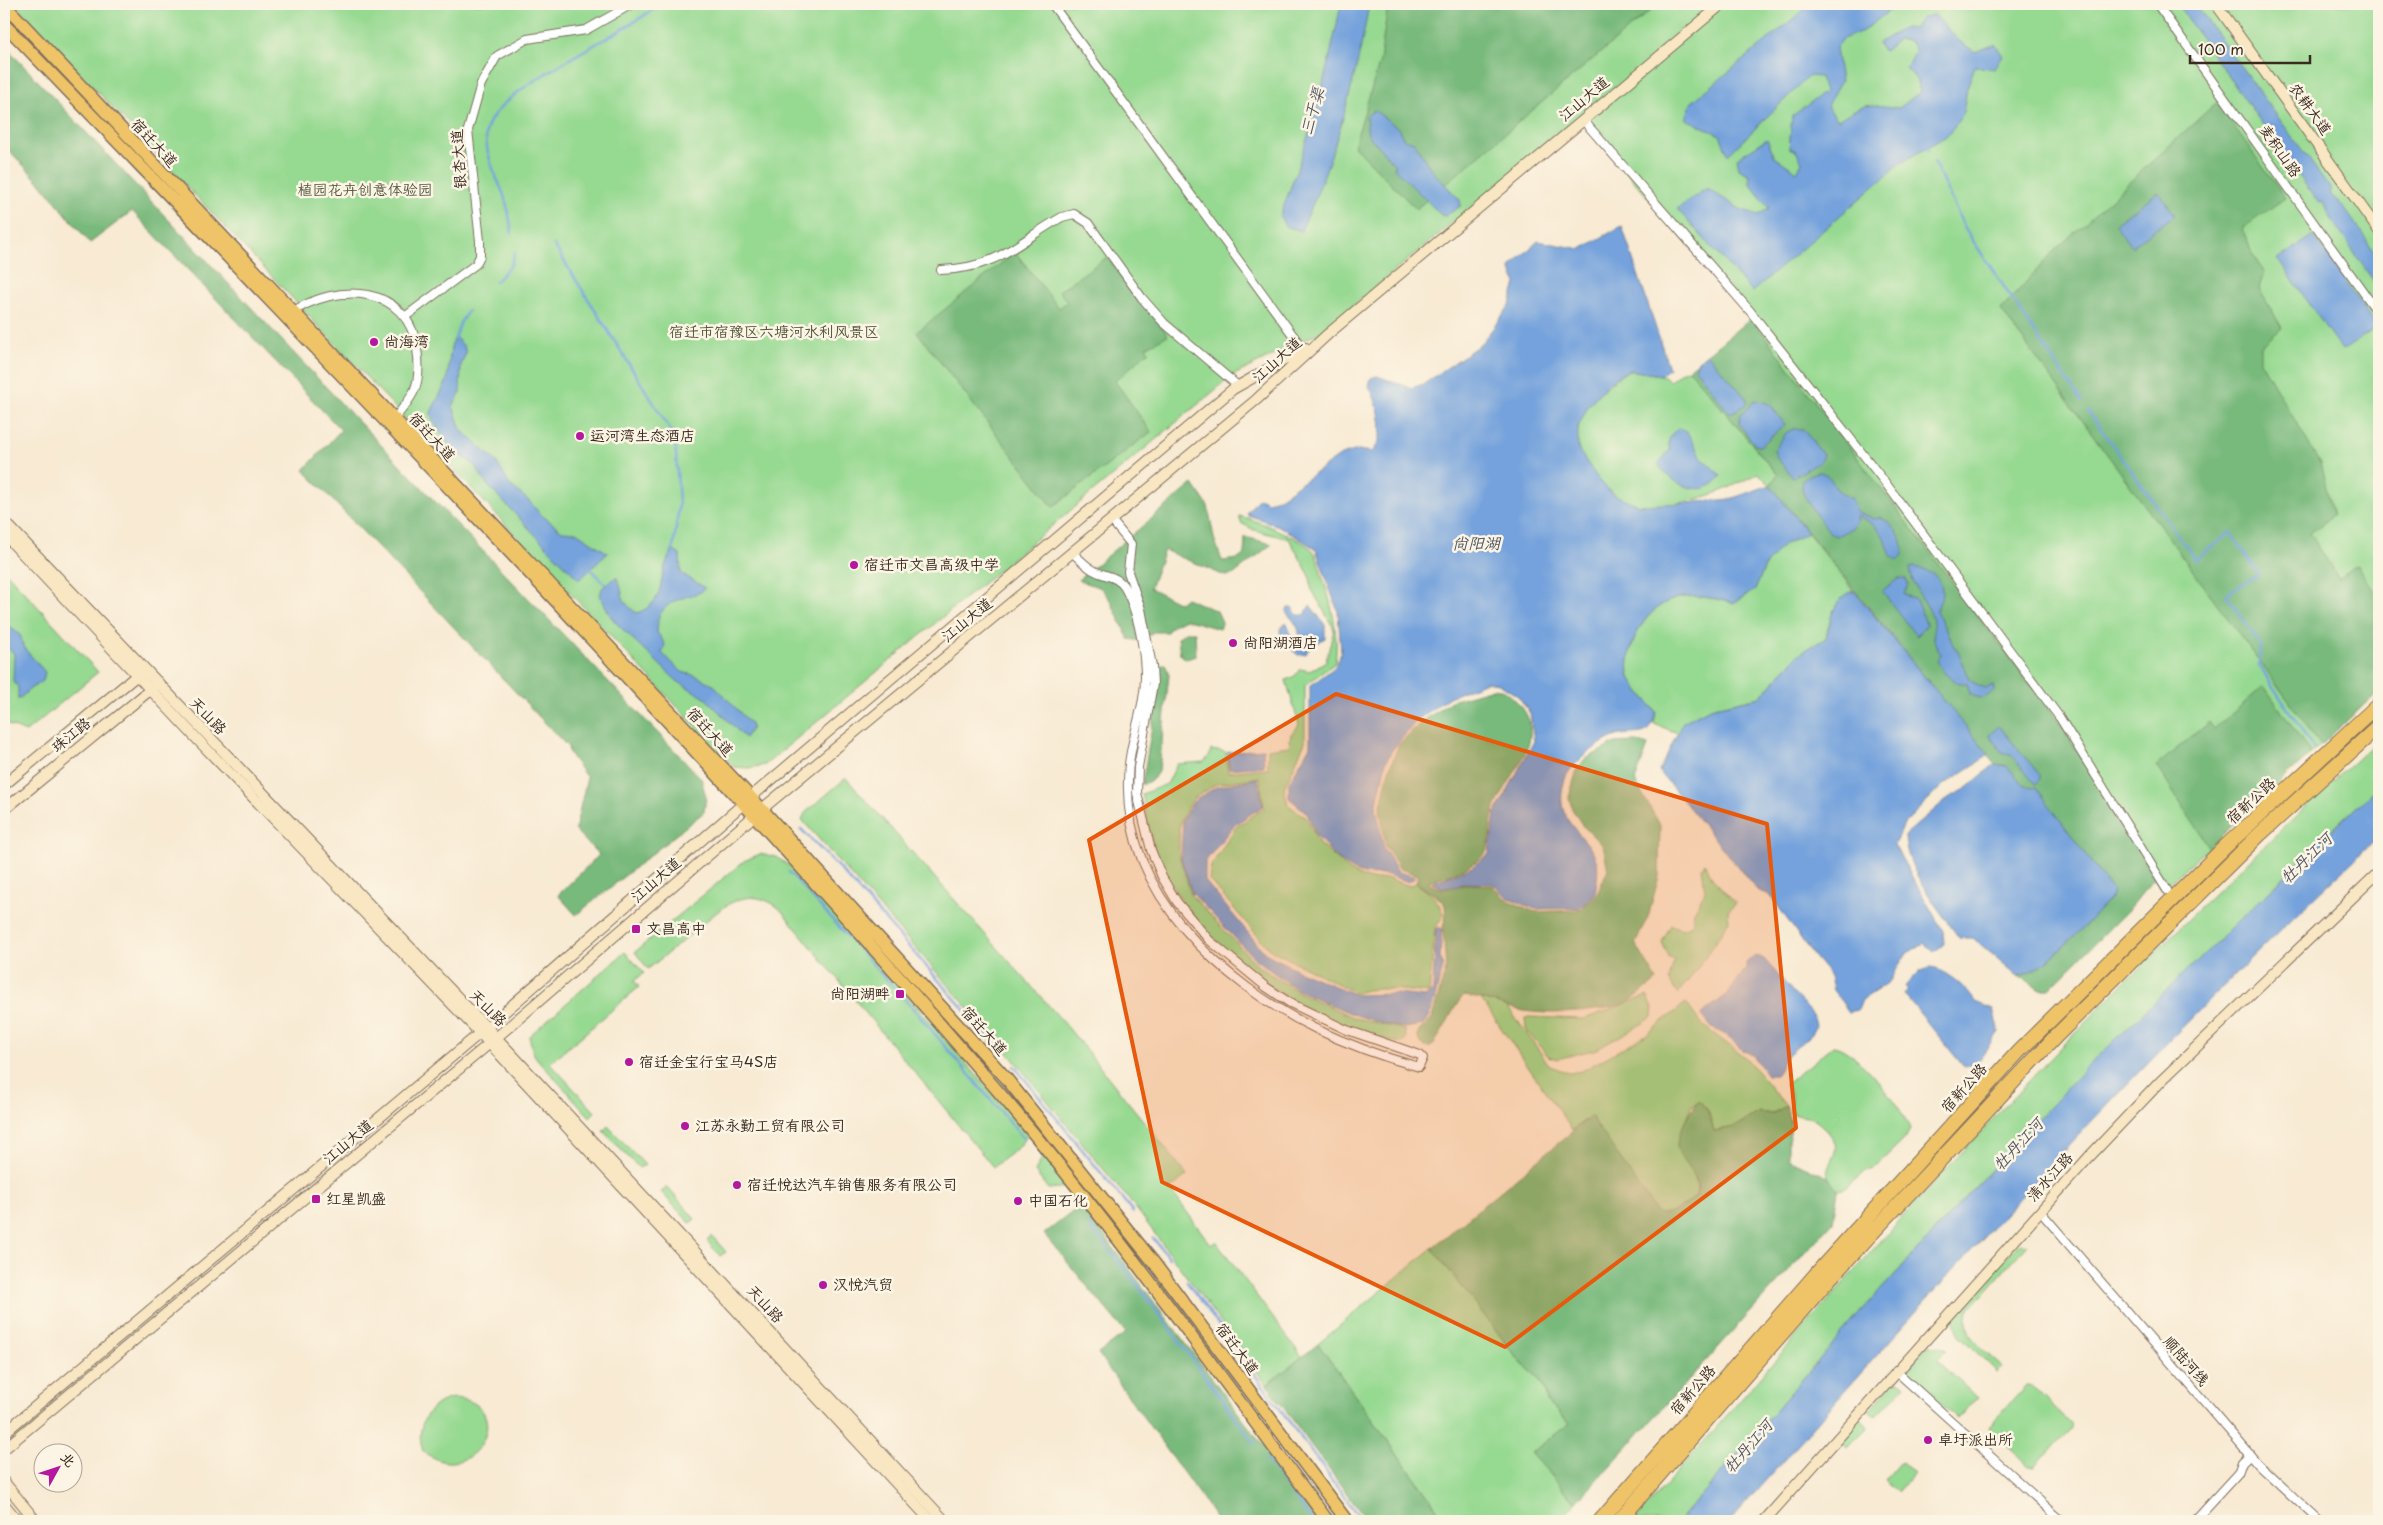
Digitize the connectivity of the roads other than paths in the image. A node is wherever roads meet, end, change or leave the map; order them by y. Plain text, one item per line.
1 (4, 4) edge
2 (632, 4) edge
3 (1052, 4) edge
4 (1722, 4) edge
5 (2157, 4) edge
6 (2216, 4) edge
7 (4, 24) edge
8 (1583, 120) junction
9 (2379, 232) edge
10 (942, 270) dead end
11 (290, 314) junction
12 (2379, 314) edge
13 (406, 316) junction
14 (1328, 334) junction
15 (1303, 349) junction
16 (1238, 386) junction
17 (391, 422) junction
18 (1112, 520) junction
19 (4, 521) edge
20 (4, 534) edge
21 (1073, 553) junction
22 (140, 672) junction
23 (154, 687) junction
24 (2379, 704) edge
25 (2379, 726) edge
26 (4, 785) edge
27 (747, 801) junction
28 (4, 810) edge
29 (758, 812) junction
30 (2379, 872) edge
31 (2167, 890) dead end
32 (483, 1030) junction
33 (493, 1041) junction
34 (2040, 1211) junction
35 (1896, 1371) junction
36 (4, 1433) edge
37 (4, 1449) edge
38 (2250, 1455) junction
39 (4, 1482) edge
40 (4, 1504) edge
41 (18, 1521) edge
42 (36, 1521) edge
43 (931, 1521) edge
44 (945, 1521) edge
45 (1328, 1521) edge
46 (1346, 1521) edge
47 (1600, 1521) edge
48 (1619, 1521) edge
49 (1764, 1521) edge
50 (2062, 1521) edge
51 (2194, 1521) edge
52 (2319, 1521) edge

1 - 11 main road, 宿迁大道
2 - 13 street, 银杏大道
3 - 15 street
4 - 8 main road, 江山大道
5 - 12 street, 麦积山路
6 - 9 main road, 农耕大道
7 - 11 main road, 宿迁大道
8 - 14 main road, 江山大道
8 - 31 street
10 - 16 street
11 - 13 street
11 - 17 main road, 宿迁大道
13 - 17 street
14 - 15 main road, 江山大道
14 - 18 main road, 江山大道
15 - 16 main road, 江山大道
16 - 27 main road, 江山大道
17 - 27 main road, 宿迁大道
18 - 21 main road, 江山大道
18 - 21 street
19 - 22 main road, 天山路
20 - 22 main road, 天山路
21 - 29 main road, 江山大道
22 - 23 main road, 天山路
22 - 26 main road, 珠江路
23 - 28 main road, 珠江路
23 - 32 main road, 天山路
24 - 47 highway, 宿新公路
25 - 48 highway, 宿新公路
27 - 29 main road, 宿迁大道
27 - 32 main road, 江山大道
29 - 33 main road, 江山大道
29 - 45 main road, 宿迁大道
29 - 46 main road, 宿迁大道
30 - 34 main road, 清水江路
32 - 33 main road, 天山路
32 - 36 main road, 江山大道
33 - 37 main road, 江山大道
33 - 43 main road, 天山路
33 - 44 main road, 天山路
34 - 35 main road, 清水江路
34 - 38 street, 顺陆河线
35 - 49 main road, 清水江路
35 - 50 street
38 - 51 street
38 - 52 street, 顺陆河线
39 - 42 main road
40 - 41 main road

